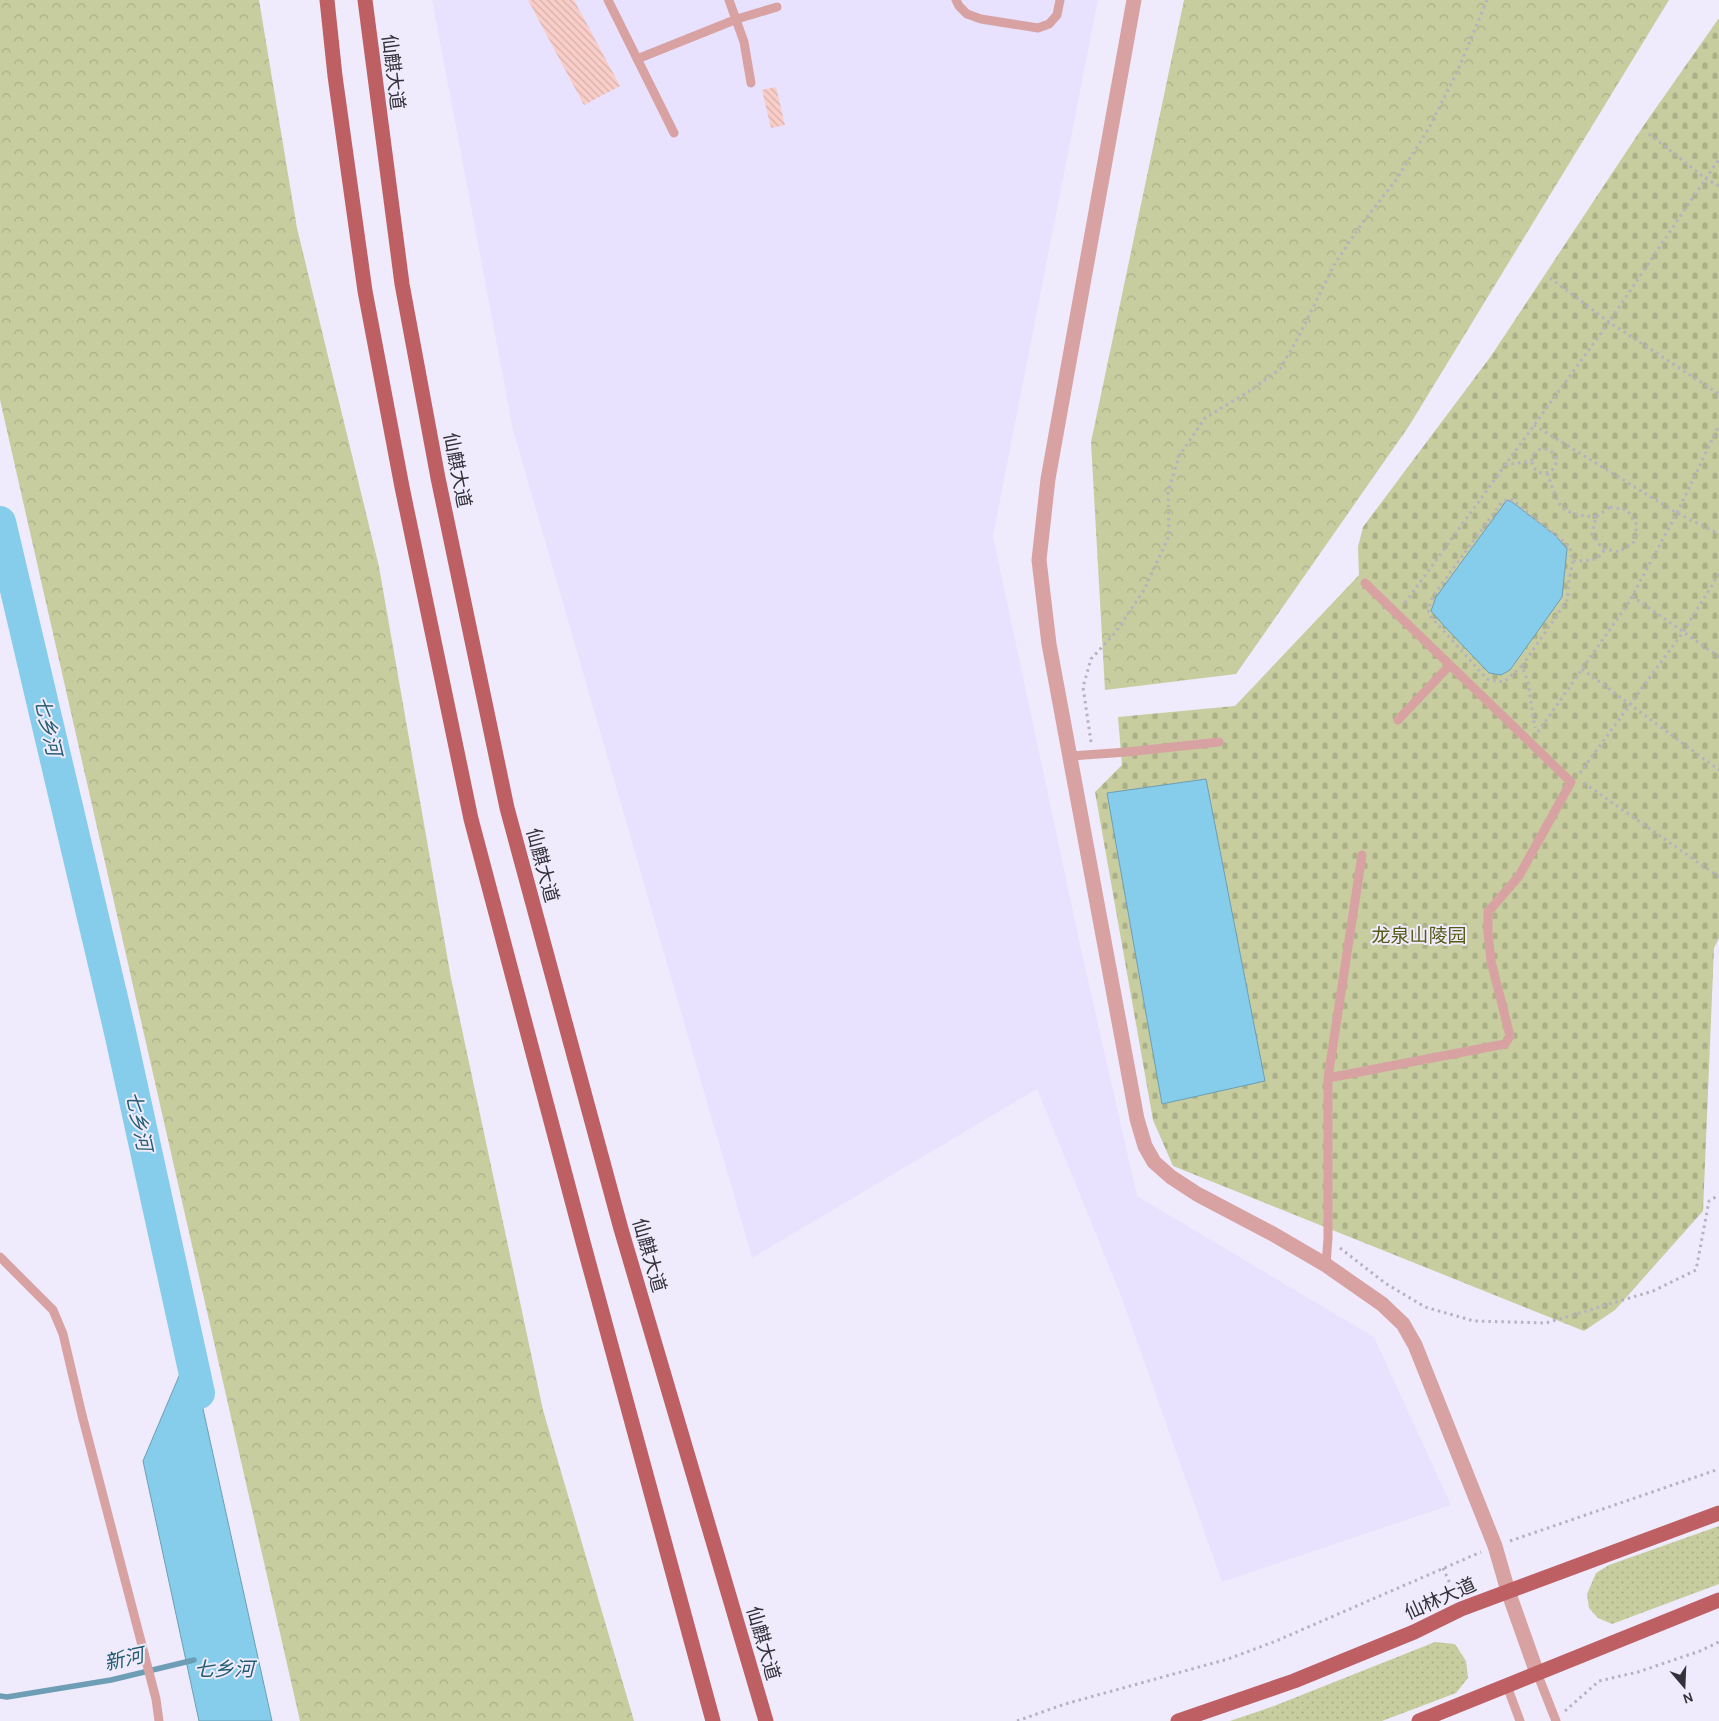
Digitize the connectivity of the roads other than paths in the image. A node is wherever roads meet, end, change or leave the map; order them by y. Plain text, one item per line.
1 (327, 0) edge
2 (365, 0) edge
3 (608, 0) edge
4 (729, 0) edge
5 (956, 0) edge
6 (1060, 0) edge
7 (1134, 0) edge
8 (777, 7) dead end
9 (737, 19) junction
10 (637, 60) junction
11 (752, 83) dead end
12 (674, 133) dead end
13 (1365, 583) dead end
14 (1450, 665) junction
15 (1398, 720) dead end
16 (1219, 742) dead end
17 (1071, 756) junction
18 (1362, 854) dead end
19 (1328, 1078) junction
20 (0, 1256) edge
21 (1326, 1265) junction
22 (1719, 1513) edge
23 (1508, 1591) junction
24 (1719, 1600) edge
25 (1537, 1673) junction
26 (1506, 1686) junction
27 (159, 1721) edge
28 (713, 1721) edge
29 (766, 1721) edge
30 (1178, 1721) edge
31 (1418, 1721) edge
32 (1520, 1721) edge
33 (1556, 1721) edge

1 - 28 main road
2 - 29 main road, 仙麒大道
3 - 10 lane
4 - 9 lane
5 - 6 lane
7 - 17 street
8 - 9 lane
9 - 10 lane
9 - 11 lane
10 - 12 lane
13 - 14 lane
14 - 15 lane
14 - 19 lane
16 - 17 lane
17 - 21 street
18 - 19 lane
19 - 21 lane
20 - 27 lane
21 - 23 street
22 - 23 main road, 仙林大道
23 - 25 street
23 - 30 main road, 仙林大道
24 - 25 main road
25 - 26 main road
25 - 33 lane
26 - 31 main road
26 - 32 lane

